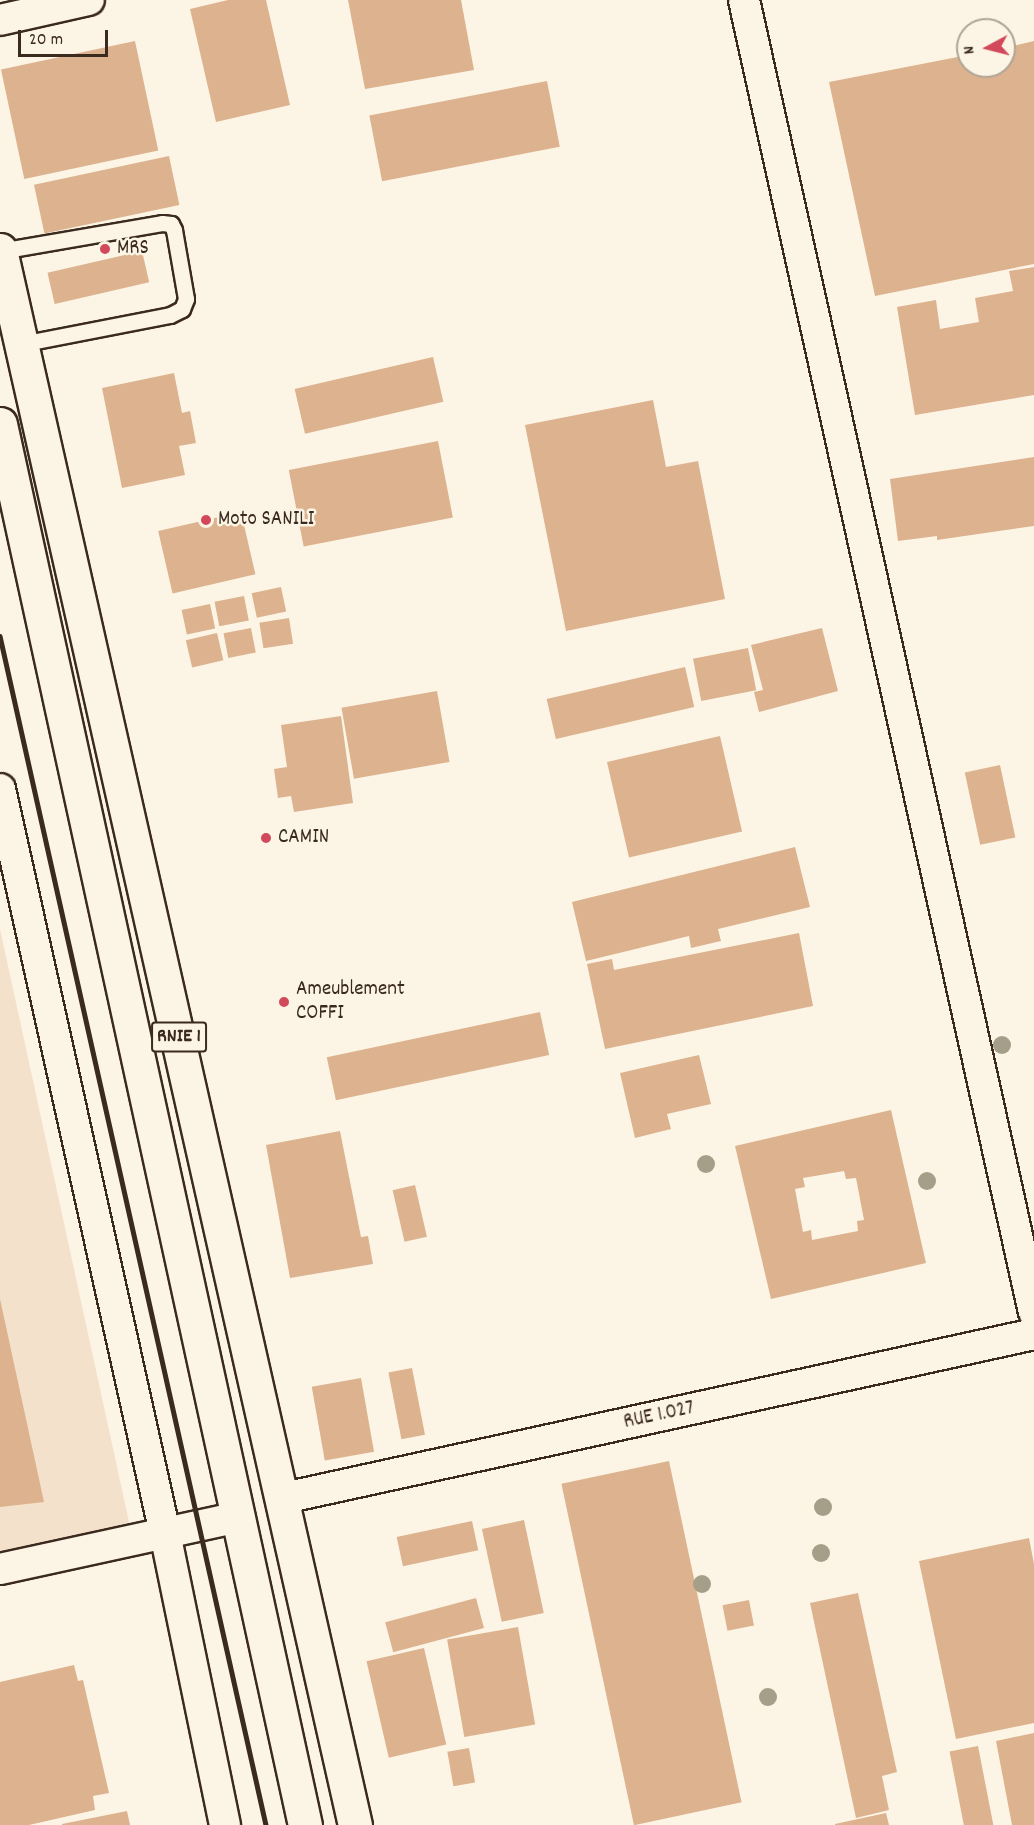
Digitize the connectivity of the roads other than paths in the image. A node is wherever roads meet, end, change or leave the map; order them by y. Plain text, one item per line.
1 (89, 0) edge
2 (744, 0) edge
3 (0, 20) edge
4 (0, 251) edge
5 (21, 344) junction
6 (0, 424) edge
7 (0, 789) edge
8 (1034, 1312) edge
9 (1034, 1334) edge
10 (284, 1498) junction
11 (239, 1517) junction
12 (165, 1533) junction
13 (0, 1569) edge
14 (225, 1825) edge
15 (305, 1825) edge
16 (355, 1825) edge

1 - 3 street
2 - 8 street
4 - 5 highway, RNIE 1
4 - 5 lane
5 - 10 highway, RNIE 1
6 - 11 highway, RNIE 1
7 - 12 street
9 - 10 street, RUE 1.027
10 - 16 highway, RNIE 1
11 - 12 street
11 - 15 highway, RNIE 1
12 - 13 street
12 - 14 street

